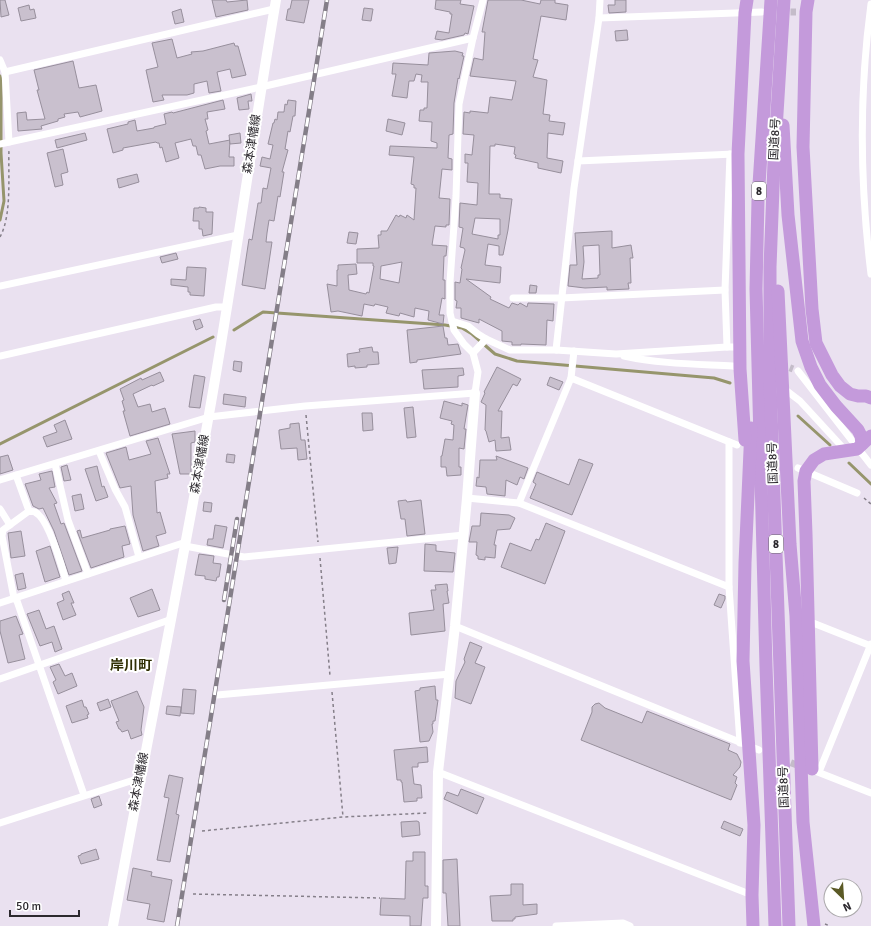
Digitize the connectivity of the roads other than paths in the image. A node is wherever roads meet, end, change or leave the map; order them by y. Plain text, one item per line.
1 (482, 0) edge
2 (600, 0) edge
3 (771, 0) edge
4 (784, 0) edge
5 (275, 4) edge
6 (871, 4) edge
7 (746, 6) edge
8 (805, 8) edge
9 (762, 12) dead end
10 (598, 18) junction
11 (472, 38) junction
12 (0, 60) edge
13 (780, 62) junction
14 (5, 72) junction
15 (261, 87) junction
16 (4, 143) edge
17 (734, 154) junction
18 (578, 161) junction
19 (758, 200) junction
20 (238, 234) junction
21 (770, 267) junction
22 (871, 274) edge
23 (0, 286) edge
24 (725, 290) junction
25 (514, 298) dead end
26 (561, 298) junction
27 (226, 307) junction
28 (453, 325) junction
29 (483, 342) junction
30 (556, 350) junction
31 (574, 351) junction
32 (473, 353) junction
33 (616, 354) junction
34 (0, 356) edge
35 (740, 369) junction
36 (813, 372) junction
37 (571, 378) junction
38 (783, 388) junction
39 (475, 393) junction
40 (871, 398) edge
41 (209, 418) junction
42 (729, 442) junction
43 (737, 445) dead end
44 (859, 445) edge
45 (99, 451) junction
46 (55, 464) junction
47 (871, 466) edge
48 (802, 470) junction
49 (16, 475) junction
50 (0, 480) edge
51 (749, 488) junction
52 (858, 493) road end
53 (467, 498) junction
54 (519, 504) junction
55 (0, 509) edge
56 (29, 511) junction
57 (10, 525) junction
58 (464, 535) junction
59 (186, 544) junction
60 (139, 557) junction
61 (88, 574) junction
62 (66, 581) junction
63 (729, 587) junction
64 (14, 598) junction
65 (0, 603) edge
66 (172, 619) junction
67 (808, 621) junction
68 (455, 626) junction
69 (871, 645) edge
70 (40, 665) junction
71 (450, 674) junction
72 (0, 679) edge
73 (218, 695) dead end
74 (749, 746) junction
75 (807, 768) junction
76 (438, 772) junction
77 (140, 778) junction
78 (871, 793) edge
79 (84, 795) junction
80 (0, 823) edge
81 (752, 895) junction
82 (113, 926) edge
83 (436, 926) edge
84 (556, 926) edge
85 (630, 926) edge
86 (753, 926) edge
87 (775, 926) edge
88 (789, 926) edge
89 (814, 926) edge

1 - 11 street
2 - 10 street
3 - 19 highway, 国道8号 / 8
4 - 13 highway, 国道8号 / 8
5 - 14 street
5 - 15 main road, 森本津幡線
6 - 22 street
7 - 9 street
7 - 10 street
7 - 17 highway
8 - 40 highway
10 - 18 street
11 - 15 street
11 - 28 street
12 - 14 street
13 - 21 highway, 国道8号 / 8
13 - 36 highway
14 - 16 street
15 - 16 street
15 - 20 main road, 森本津幡線
17 - 18 street
17 - 24 street
17 - 35 highway
18 - 26 street
19 - 51 highway
19 - 87 highway, 国道8号 / 8
20 - 23 street
20 - 27 main road, 森本津幡線
21 - 38 highway
21 - 88 highway, 国道8号 / 8
24 - 26 street
24 - 33 street
25 - 26 street
26 - 30 street
27 - 34 street
27 - 41 main road, 森本津幡線
28 - 29 street
28 - 32 street
29 - 30 street
29 - 32 street
30 - 31 street
31 - 33 street
31 - 37 street
32 - 39 street
33 - 35 street
35 - 51 highway
36 - 44 highway
36 - 44 street
37 - 42 street
37 - 54 street
38 - 44 street
38 - 75 highway
39 - 41 street
39 - 53 main road
41 - 45 street
41 - 59 main road, 森本津幡線
42 - 43 street
42 - 63 street
44 - 47 street
44 - 48 highway
45 - 46 street
45 - 60 street
46 - 49 street
46 - 61 street
48 - 52 street
48 - 67 highway
49 - 50 street
49 - 56 street
51 - 74 highway
53 - 54 street
53 - 58 main road
54 - 63 street
55 - 57 street
56 - 57 street
56 - 62 street
57 - 64 street
58 - 59 street
58 - 68 main road
59 - 60 street
59 - 66 main road, 森本津幡線
60 - 61 street
61 - 62 street
62 - 64 street
63 - 74 street
64 - 65 street
64 - 70 street
66 - 70 street
66 - 77 main road, 森本津幡線
67 - 69 street
67 - 75 highway
68 - 71 main road
68 - 74 street
69 - 75 street
70 - 72 street
70 - 79 street
71 - 73 street
71 - 76 main road
74 - 81 highway
75 - 78 street
75 - 89 highway
76 - 81 street
76 - 83 main road
77 - 79 street
77 - 82 main road, 森本津幡線
79 - 80 street
81 - 86 highway
84 - 85 street

